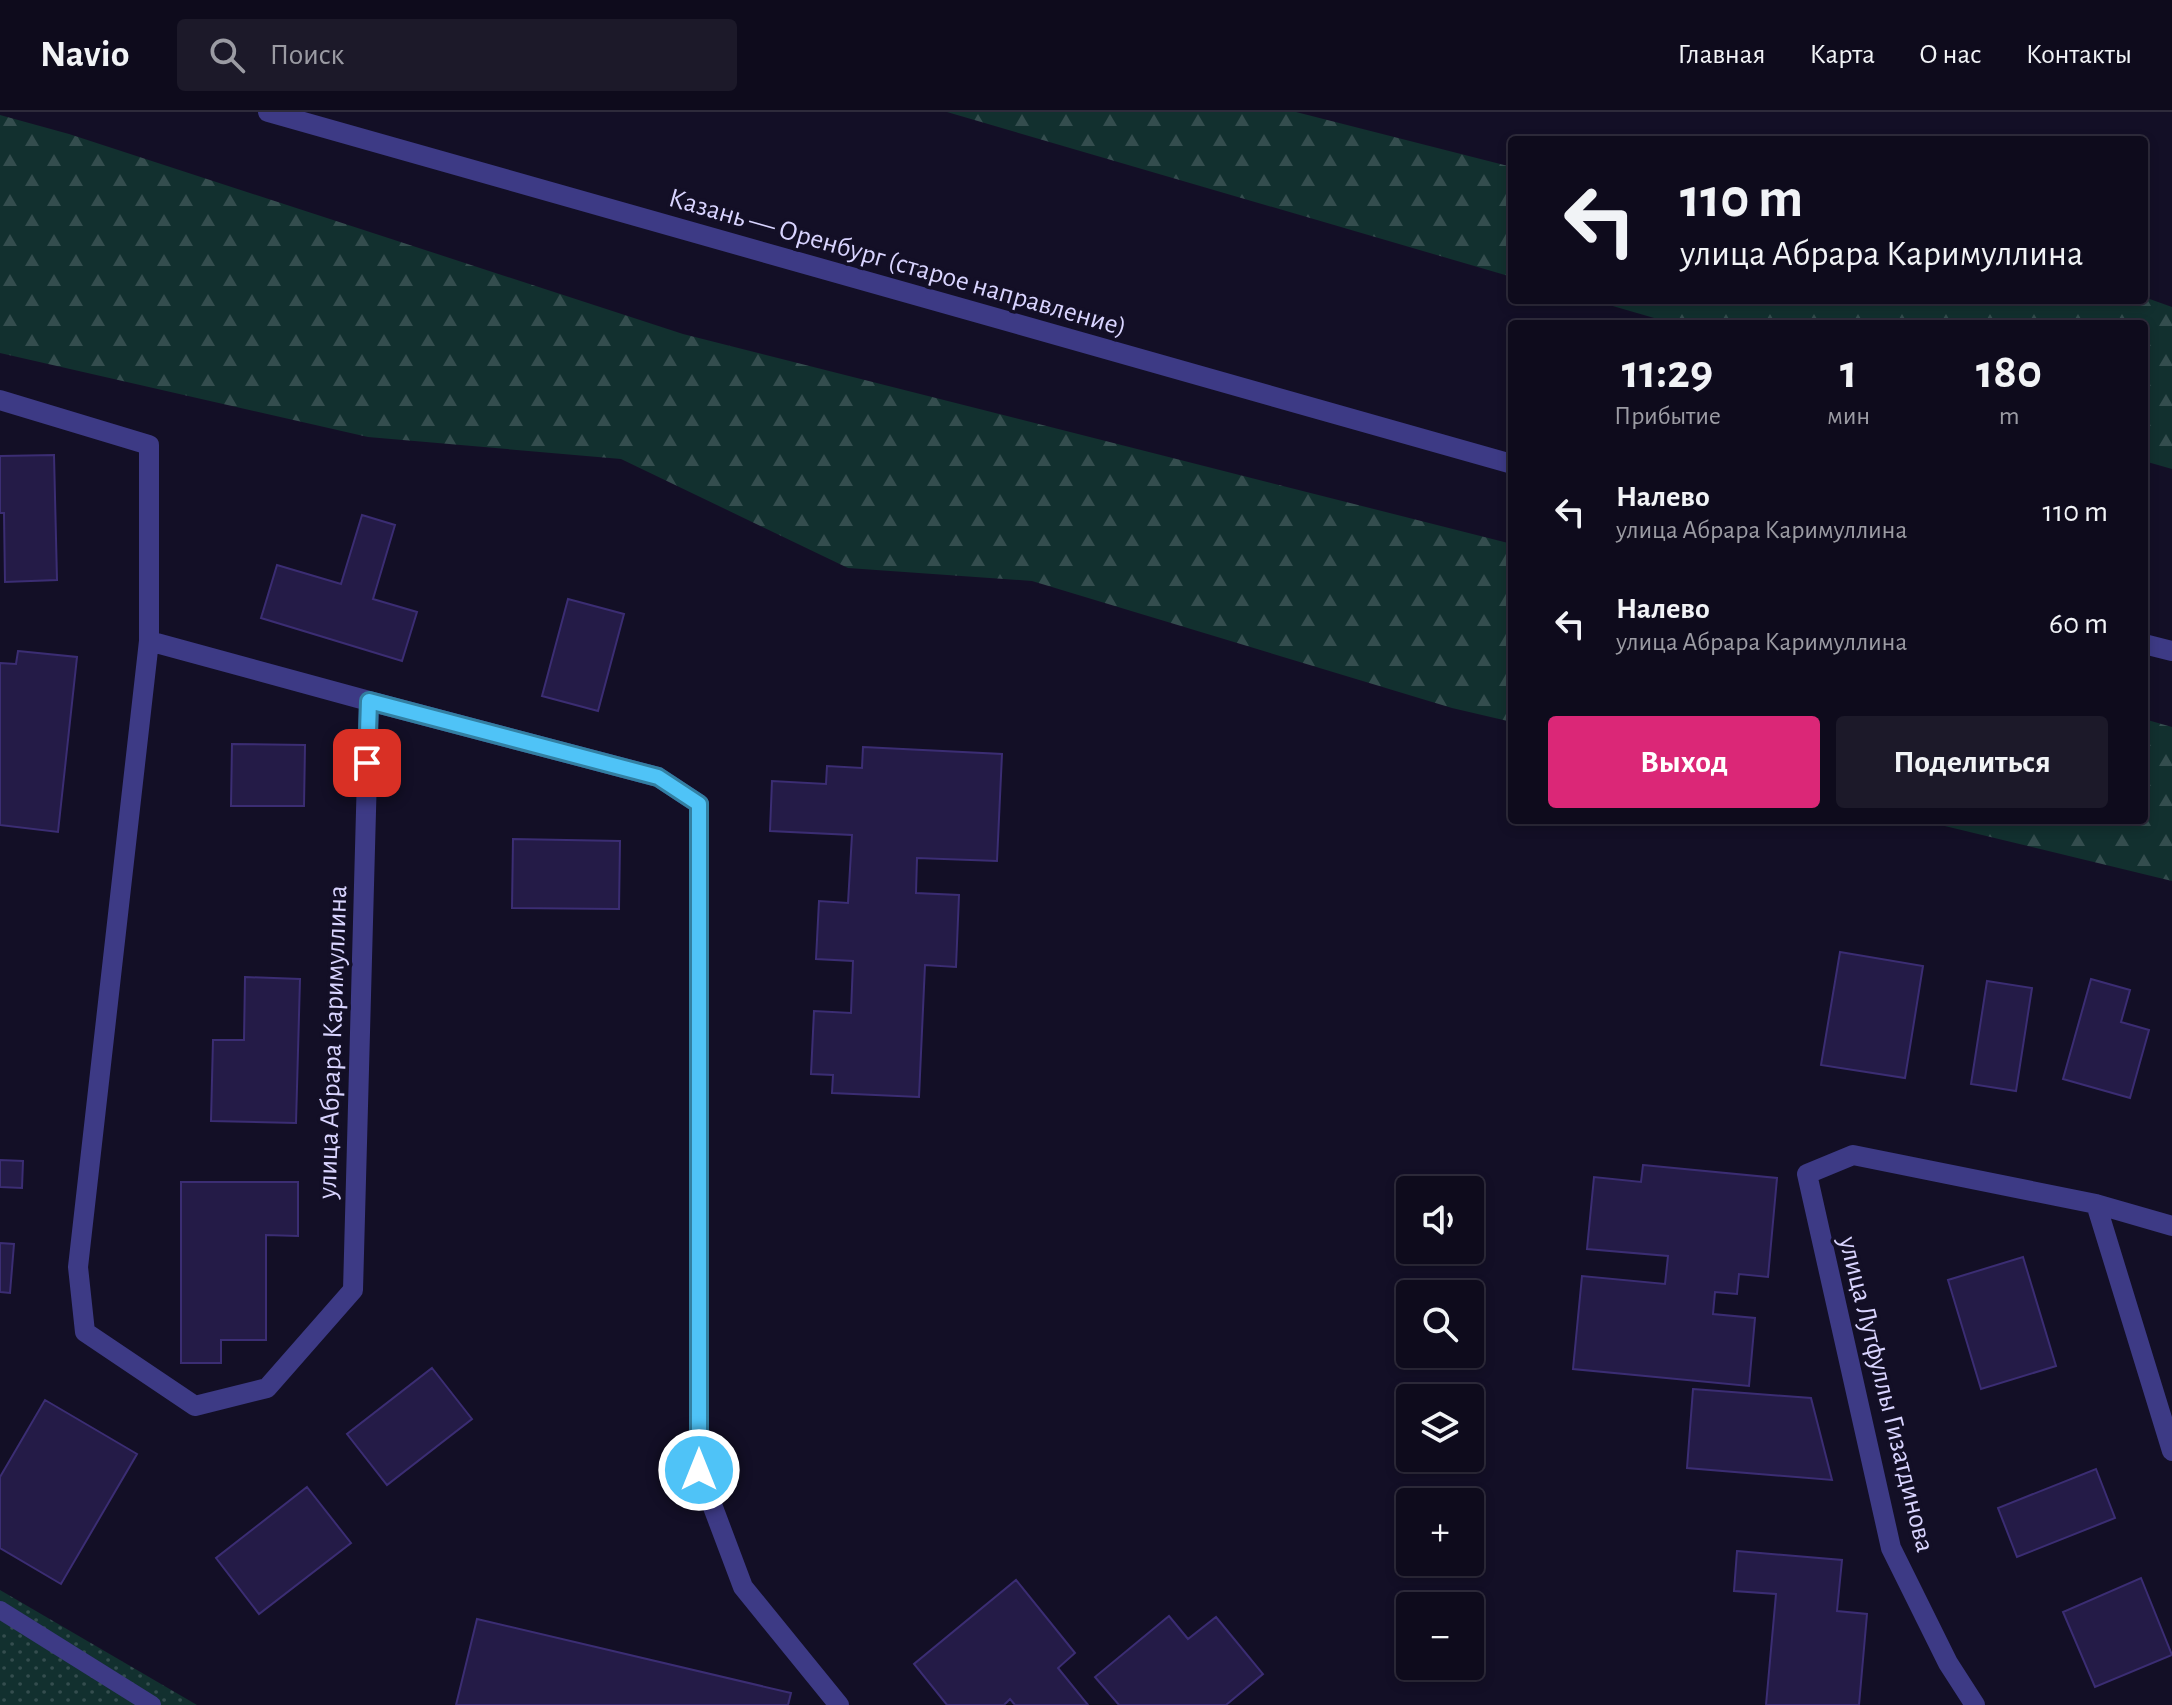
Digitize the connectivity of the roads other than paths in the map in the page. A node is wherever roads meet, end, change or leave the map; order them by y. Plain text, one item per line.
1 (268, 112) edge
2 (0, 400) edge
3 (1508, 463) edge
4 (149, 641) junction
5 (2148, 645) edge
6 (2172, 651) edge
7 (369, 701) junction
8 (2096, 1204) junction
9 (2172, 1226) edge
10 (2172, 1451) edge
11 (0, 1610) edge
12 (152, 1705) edge
13 (839, 1705) edge
14 (1975, 1705) edge

1 - 3 street, Казань — Оренбург (старое направление)
2 - 4 street, улица Абрара Каримуллина
4 - 7 street
4 - 7 street, улица Абрара Каримуллина
5 - 6 street
7 - 13 street
8 - 9 street
8 - 10 street
8 - 14 street, улица Лутфуллы Гизатдинова
11 - 12 lane

